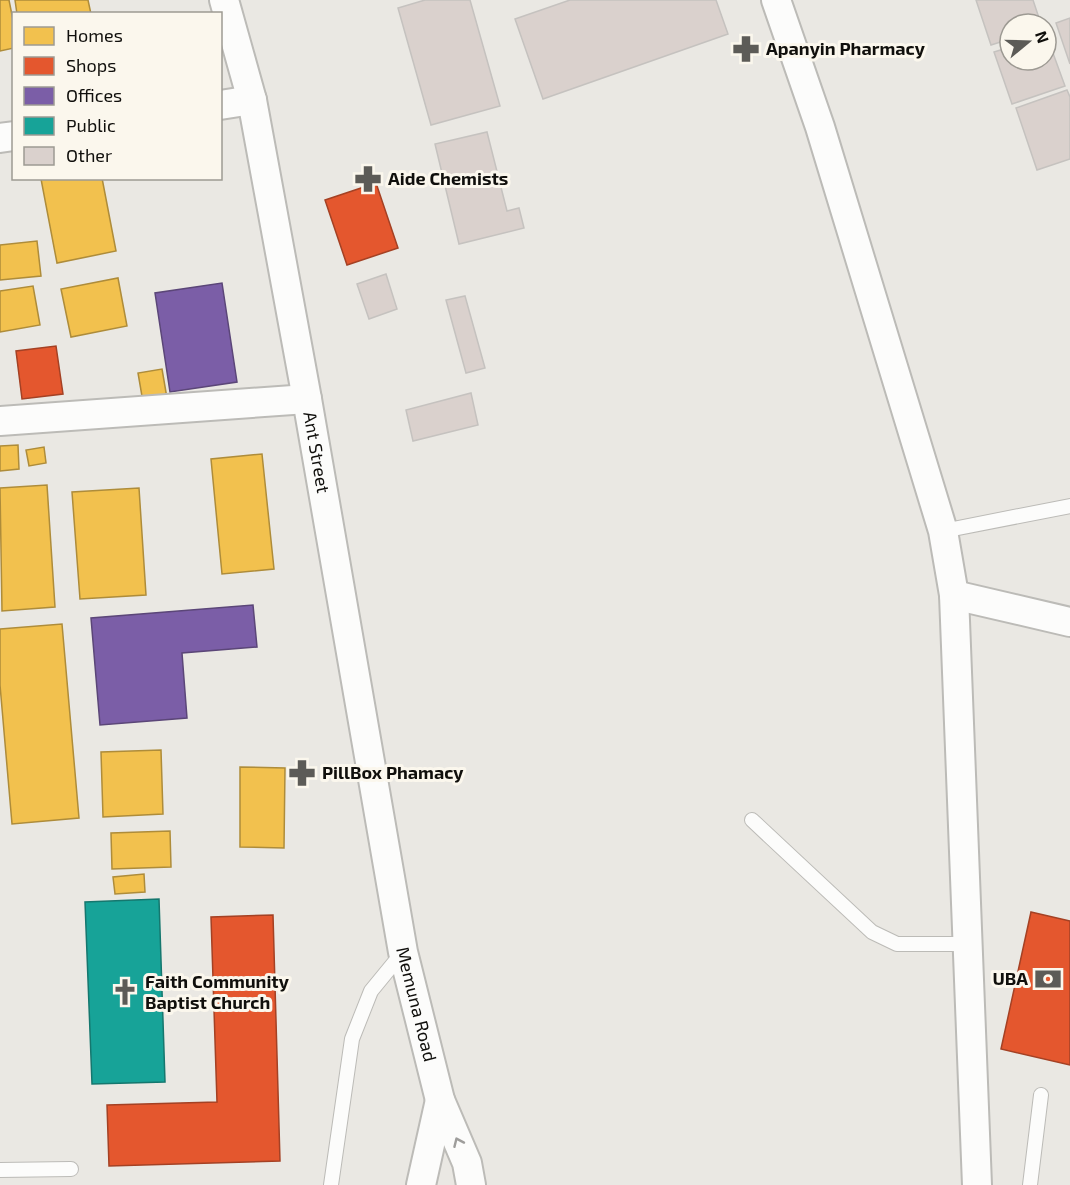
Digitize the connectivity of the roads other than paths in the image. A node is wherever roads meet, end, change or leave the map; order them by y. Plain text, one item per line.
1 (224, 0) edge
2 (776, 0) edge
3 (252, 100) junction
4 (222, 105) edge
5 (308, 399) junction
6 (0, 421) edge
7 (1070, 506) edge
8 (942, 531) junction
9 (954, 595) junction
10 (1070, 622) edge
11 (752, 820) dead end
12 (395, 908) joint
13 (968, 944) junction
14 (404, 952) junction
15 (1041, 1095) dead end
16 (440, 1100) junction
17 (71, 1169) dead end
18 (0, 1170) edge
19 (331, 1185) edge
20 (421, 1185) edge
21 (471, 1185) edge
22 (977, 1185) edge
23 (1030, 1185) edge

1 - 3 street, Ant Street
2 - 8 street
3 - 4 street
3 - 5 street, Ant Street
5 - 6 street
5 - 12 street, Ant Street
7 - 8 lane
8 - 9 street
9 - 10 street
9 - 13 street
11 - 13 lane
12 - 14 street, Memuna Road
13 - 22 street
14 - 16 street, Memuna Road
14 - 19 lane
15 - 23 lane
16 - 20 street
21 -> 16 street, Memuna Road
17 - 18 lane

